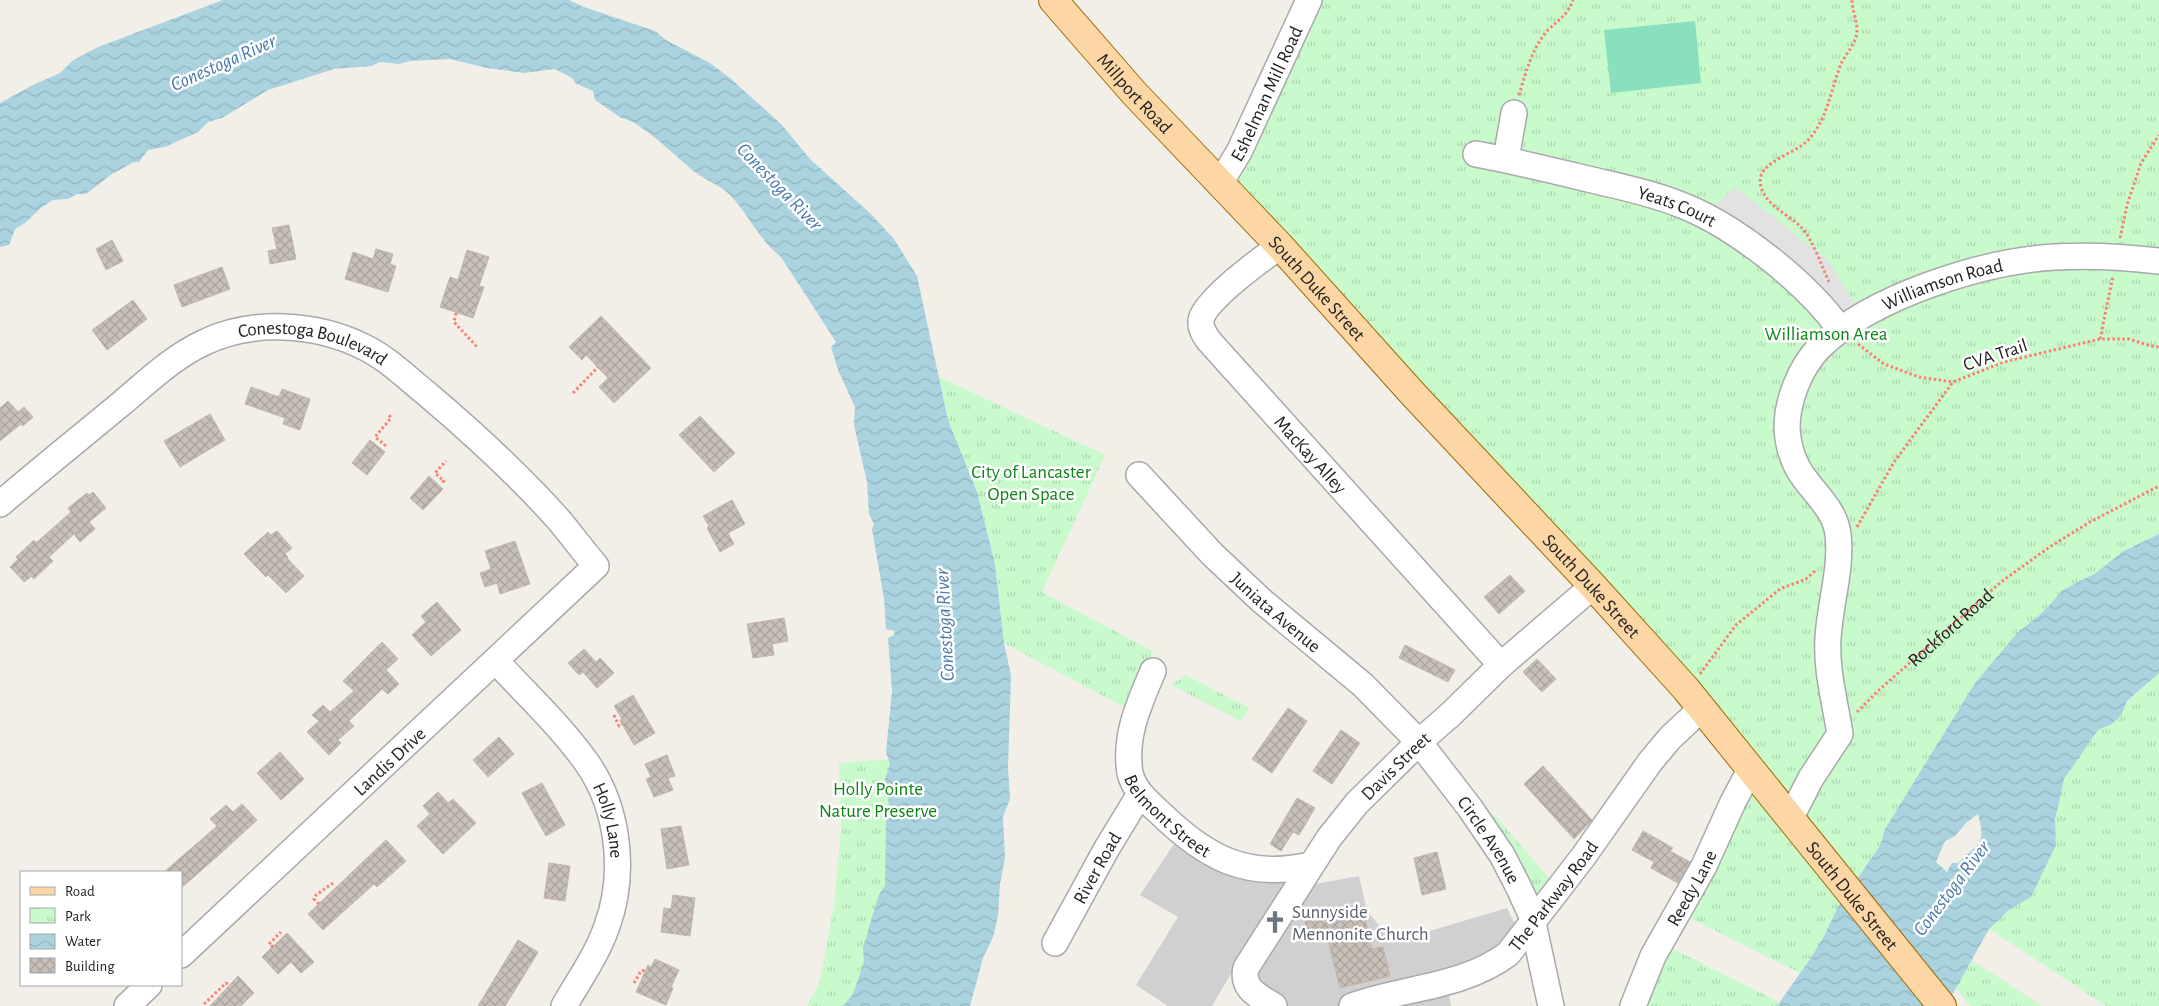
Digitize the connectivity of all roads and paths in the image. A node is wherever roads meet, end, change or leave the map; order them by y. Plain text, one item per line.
1 (1053, 0) edge
2 (1309, 0) edge
3 (1573, 0) edge
4 (1852, 0) edge
5 (1514, 113) joint
6 (2159, 135) edge
7 (1476, 154) dead end
8 (1506, 160) junction
9 (1220, 183) junction
10 (1280, 246) junction
11 (2116, 258) junction
12 (2159, 261) edge
13 (1831, 286) dead end
14 (456, 313) dead end
15 (1840, 329) junction
16 (2100, 339) junction
17 (477, 347) dead end
18 (2159, 347) edge
19 (598, 367) dead end
20 (1953, 382) junction
21 (573, 393) dead end
22 (388, 415) dead end
23 (384, 446) dead end
24 (446, 461) dead end
25 (1139, 475) dead end
26 (442, 482) dead end
27 (2159, 486) edge
28 (0, 504) edge
29 (1839, 554) junction
30 (596, 566) joint
31 (1816, 570) dead end
32 (1593, 586) junction
33 (496, 661) junction
34 (1501, 666) junction
35 (1154, 671) dead end
36 (1694, 699) junction
37 (614, 714) dead end
38 (622, 724) dead end
39 (1840, 734) junction
40 (1419, 742) junction
41 (1750, 770) junction
42 (1140, 794) junction
43 (1790, 819) junction
44 (1311, 865) junction
45 (332, 883) dead end
46 (319, 904) dead end
47 (1532, 924) junction
48 (281, 932) dead end
49 (1055, 943) dead end
50 (272, 947) dead end
51 (182, 954) edge
52 (646, 970) dead end
53 (634, 983) dead end
54 (229, 985) dead end
55 (148, 986) edge
56 (204, 1004) dead end
57 (127, 1006) edge
58 (564, 1006) edge
59 (1274, 1006) edge
60 (1352, 1006) edge
61 (1551, 1006) edge
62 (1633, 1006) edge
63 (1942, 1006) edge

1 - 9 main road, Millport Road
2 - 9 street, Eshelman Mill Road
3 - 5 path
4 - 13 path
5 - 8 street
6 - 11 path
7 - 8 street, Yeats Court
8 - 15 street, Yeats Court
9 - 10 main road, South Duke Street
10 - 32 main road, South Duke Street
10 - 34 street, MacKay Alley
11 - 12 street, Williamson Road
11 - 15 street, Williamson Road
11 - 16 path
14 - 17 path
15 - 20 path
15 - 29 street, Williamson Road
16 - 18 path, CVA Trail
16 - 20 path, CVA Trail
19 - 21 path
20 - 29 path, CVA Trail
22 - 23 path
24 - 26 path
25 - 40 street, Juniata Avenue
27 - 39 path, Rockford Road
28 - 30 street, Conestoga Boulevard
29 - 39 street, Williamson Road
30 - 33 street, Landis Drive
31 - 36 path
32 - 34 street, Davis Street
32 - 36 main road, South Duke Street
33 - 51 street, Landis Drive
33 - 58 street, Holly Lane
34 - 40 street, Davis Street
35 - 42 street, Belmont Street
36 - 41 main road, South Duke Street
36 - 47 street, The Parkway Road
37 - 38 path
39 - 43 street
40 - 44 street, Davis Street
40 - 47 street, Circle Avenue
41 - 43 main road, South Duke Street
41 - 62 street, Reedy Lane
42 - 44 street, Belmont Street
42 - 49 street, River Road
43 - 63 main road, South Duke Street
44 - 59 street, Davis Street
45 - 46 path
47 - 60 street, The Parkway Road
47 - 61 street, Circle Avenue
48 - 50 path
52 - 53 path
54 - 56 path
55 - 57 street

